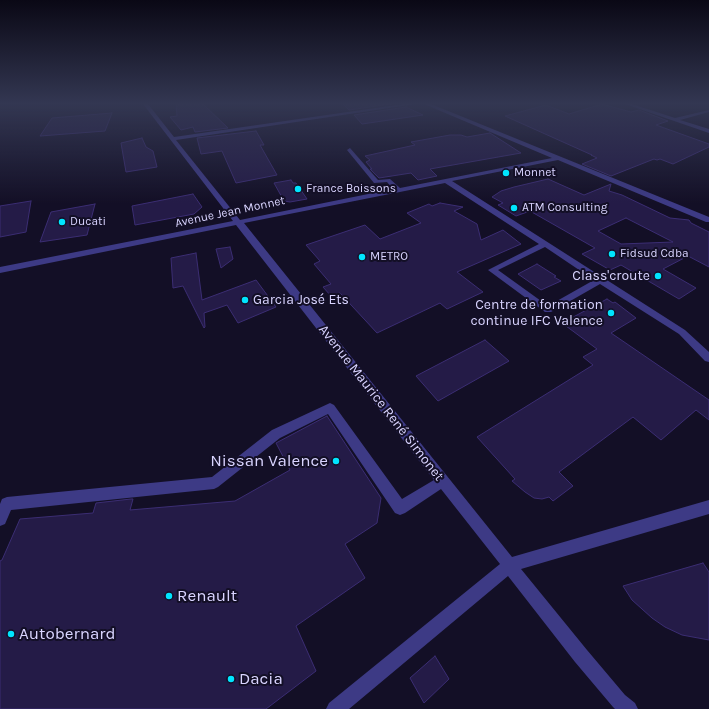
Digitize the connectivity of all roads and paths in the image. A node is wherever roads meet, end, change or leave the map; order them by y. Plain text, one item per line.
1 (179, 137) edge
2 (508, 137) edge
3 (172, 138) joint
4 (350, 150) dead end
5 (560, 158) junction
6 (447, 181) junction
7 (399, 191) junction
8 (709, 220) edge
9 (239, 223) junction
10 (545, 244) junction
11 (0, 270) edge
12 (600, 280) junction
13 (709, 358) edge
14 (443, 481) junction
15 (709, 506) edge
16 (0, 519) edge
17 (510, 565) junction
18 (623, 706) edge
19 (335, 709) edge

1 - 3 street
2 - 5 street
3 - 9 street, Avenue Maurice René Simonet
4 - 7 street
5 - 6 street, Avenue Jean Monnet
5 - 8 street
6 - 7 street, Avenue Jean Monnet
6 - 10 street
7 - 9 street, Avenue Jean Monnet
9 - 11 street, Avenue Jean Monnet
9 - 14 street, Avenue Maurice René Simonet
10 - 12 street
10 - 12 street
12 - 13 street
14 - 16 street
14 - 17 street, Avenue Maurice René Simonet
15 - 17 street
17 - 18 street, Avenue Maurice René Simonet
17 - 19 street

